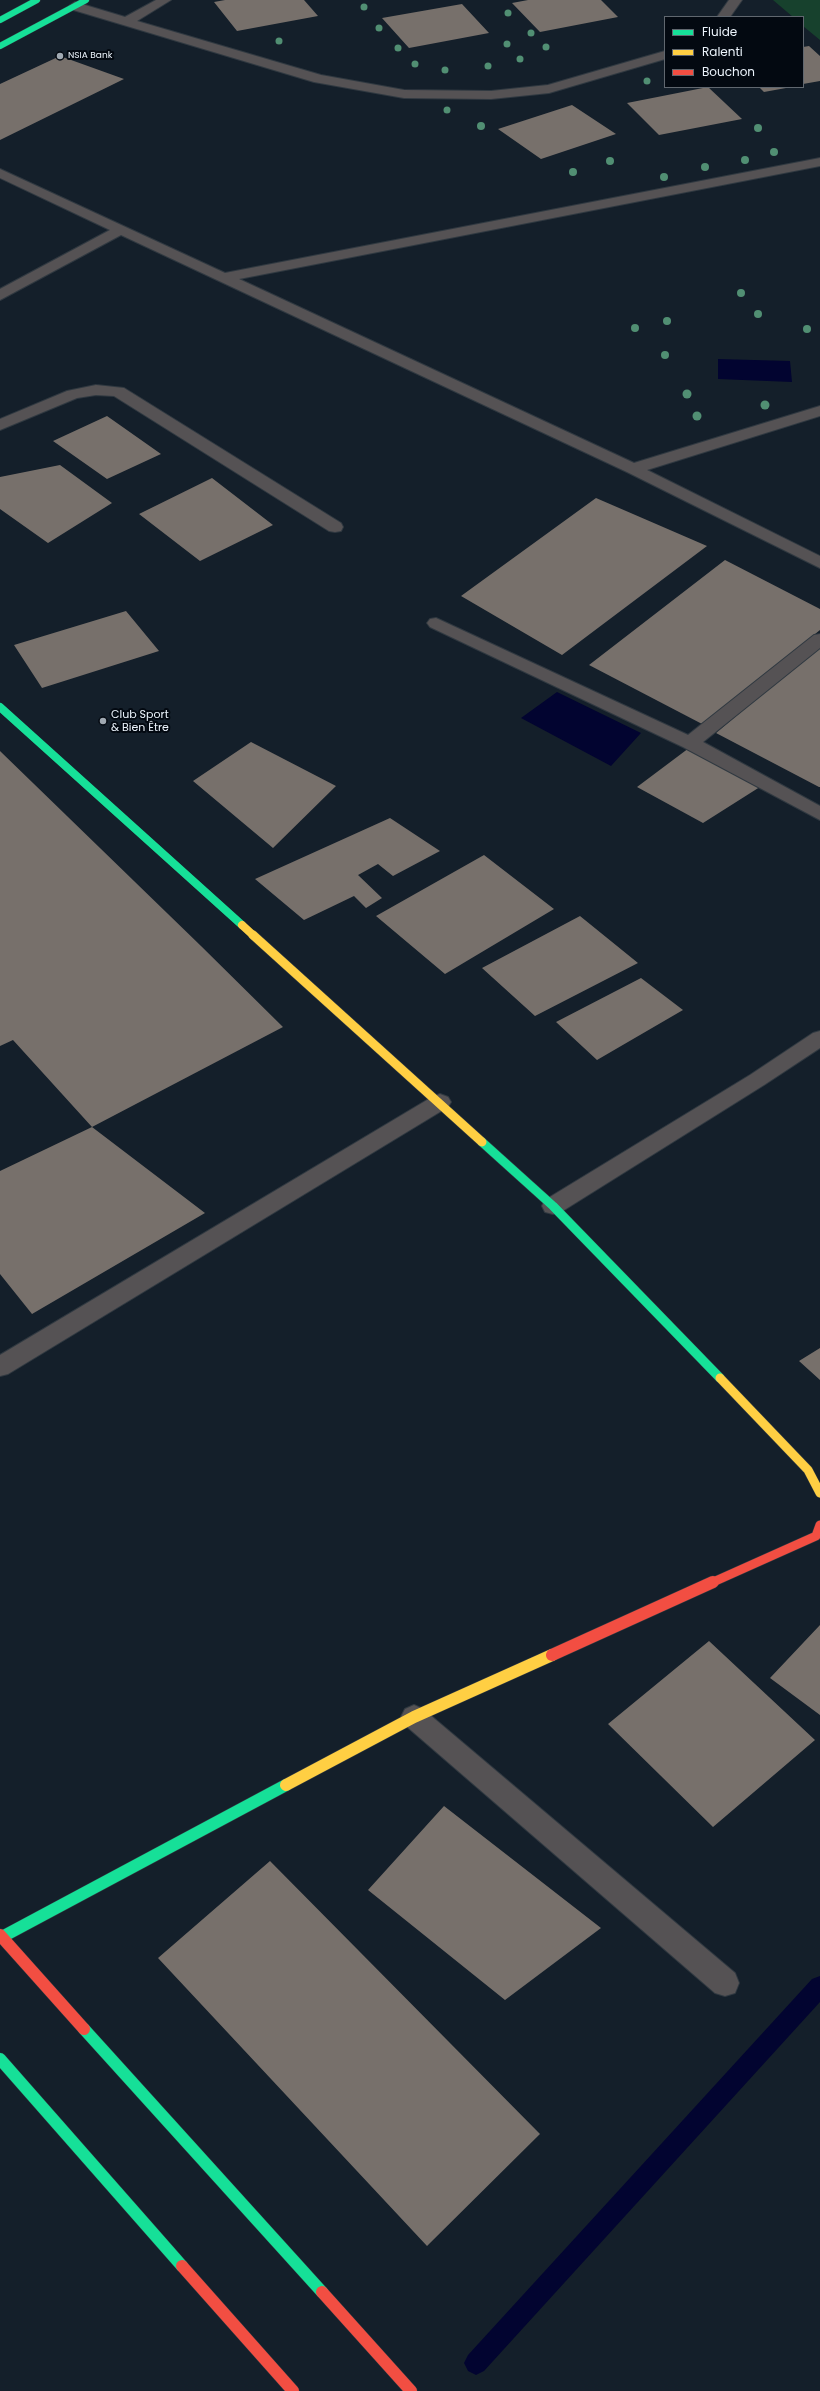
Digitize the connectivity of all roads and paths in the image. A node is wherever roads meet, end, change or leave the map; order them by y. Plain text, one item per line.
1 (37, 0) edge
2 (165, 0) edge
3 (736, 0) edge
4 (80, 3) edge
5 (724, 16) edge
6 (0, 20) edge
7 (127, 22) junction
8 (0, 46) edge
9 (664, 56) edge
10 (820, 162) edge
11 (0, 173) edge
12 (122, 229) junction
13 (226, 277) junction
14 (0, 295) edge
15 (820, 411) edge
16 (0, 425) edge
17 (633, 469) junction
18 (335, 527) dead end
19 (820, 563) edge
20 (436, 623) dead end
21 (820, 639) edge
22 (0, 707) edge
23 (690, 743) junction
24 (820, 814) edge
25 (820, 1038) edge
26 (440, 1102) junction
27 (553, 1206) junction
28 (0, 1367) edge
29 (820, 1493) edge
30 (820, 1525) edge
31 (414, 1716) junction
32 (1, 1936) edge
33 (725, 1983) dead end
34 (0, 2060) edge
35 (293, 2391) edge
36 (411, 2391) edge

1 - 6 main road
2 - 7 street
3 - 5 street
4 - 7 street
4 - 8 main road
7 - 9 street
10 - 13 street
11 - 12 street
12 - 13 street
12 - 14 street
13 - 17 street
15 - 17 street
16 - 18 street
17 - 19 street
20 - 23 street
21 - 23 street
22 - 26 main road
23 - 24 street
25 - 27 street
26 - 27 main road
26 - 28 street
27 - 29 main road
30 - 31 main road
31 - 32 main road
31 - 33 street
32 - 36 main road
34 - 35 main road

